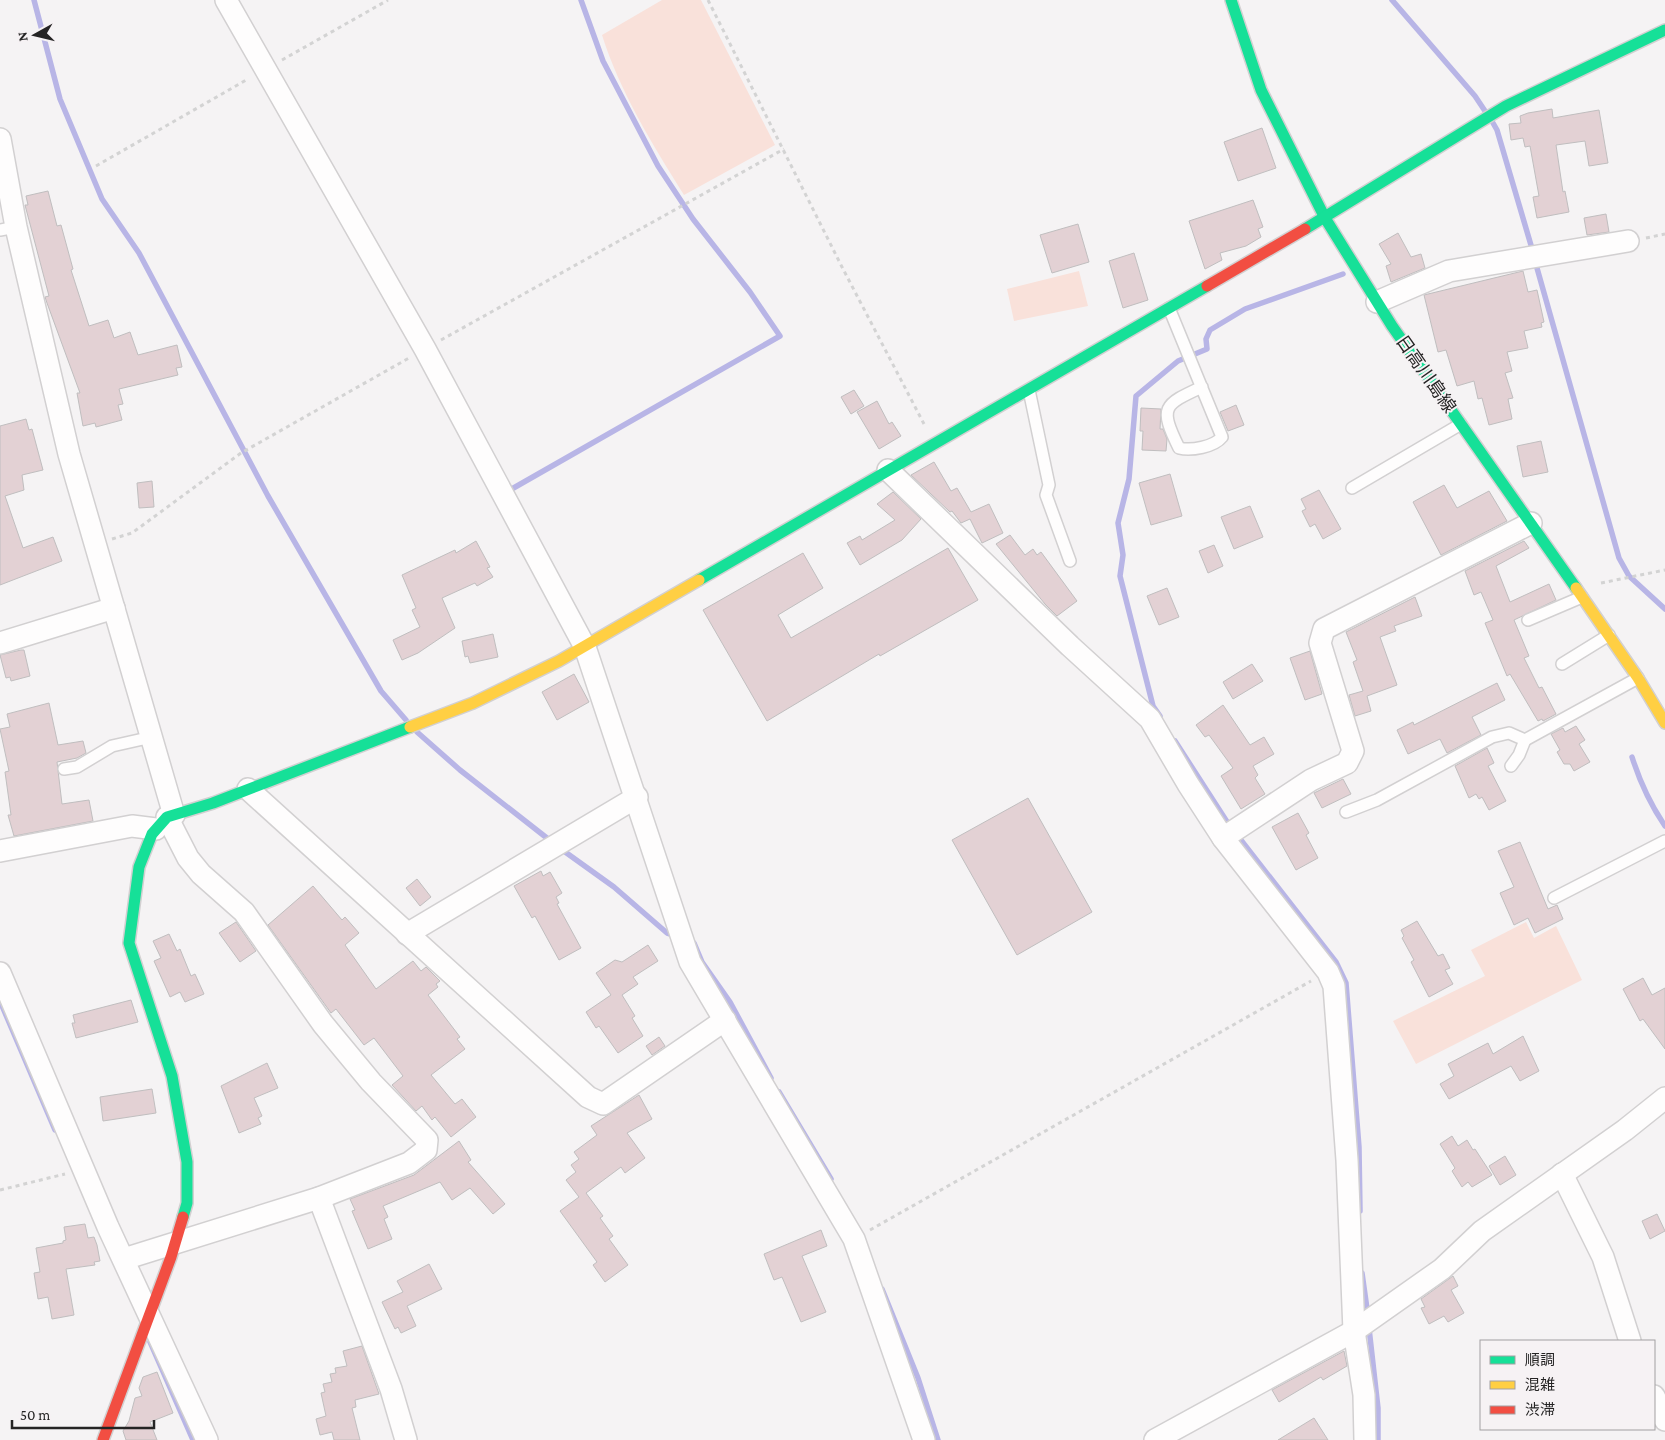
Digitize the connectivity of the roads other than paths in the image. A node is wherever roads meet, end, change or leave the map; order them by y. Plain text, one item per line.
1 (226, 0) edge
2 (1231, 0) edge
3 (1665, 30) edge
4 (0, 139) edge
5 (2, 162) edge
6 (1325, 218) junction
7 (8, 228) edge
8 (1628, 241) dead end
9 (1377, 302) junction
10 (1169, 308) junction
11 (1202, 387) junction
12 (1028, 389) junction
13 (1462, 424) junction
14 (888, 470) junction
15 (1352, 488) dead end
16 (1531, 523) junction
17 (1070, 561) dead end
18 (1579, 592) junction
19 (114, 608) junction
20 (1528, 620) dead end
21 (1608, 635) junction
22 (0, 642) edge
23 (585, 647) junction
24 (1562, 664) dead end
25 (1638, 678) junction
26 (1665, 723) edge
27 (152, 737) junction
28 (1525, 740) junction
29 (1512, 766) dead end
30 (64, 769) dead end
31 (248, 789) junction
32 (637, 797) junction
33 (1346, 812) dead end
34 (166, 820) junction
35 (1223, 838) junction
36 (1665, 842) edge
37 (0, 851) edge
38 (1554, 898) dead end
39 (407, 934) junction
40 (0, 973) edge
41 (725, 1020) junction
42 (1665, 1098) edge
43 (1562, 1174) junction
44 (319, 1198) junction
45 (175, 1244) junction
46 (124, 1259) junction
47 (150, 1314) junction
48 (1354, 1331) junction
49 (1630, 1340) edge
50 (1655, 1398) edge
51 (1665, 1420) edge
52 (103, 1440) edge
53 (207, 1440) edge
54 (406, 1440) edge
55 (924, 1440) edge
56 (1155, 1440) edge
57 (1365, 1440) edge

1 - 23 street
2 - 6 street, 日高川島線
3 - 6 street
4 - 5 street
5 - 7 street
6 - 9 street, 日高川島線
6 - 10 street
7 - 19 street
8 - 9 street
9 - 13 street, 日高川島線
10 - 11 lane
10 - 12 street
11 - 11 lane
12 - 14 street
12 - 17 lane
13 - 15 lane
13 - 16 street, 日高川島線
14 - 23 street
14 - 35 street
16 - 18 street, 日高川島線
16 - 35 street
18 - 20 lane
18 - 21 street, 日高川島線
19 - 22 street
19 - 27 street
21 - 24 lane
21 - 25 street, 日高川島線
23 - 31 street
23 - 32 street
25 - 26 street, 日高川島線
25 - 28 lane
27 - 30 lane
27 - 34 street
28 - 29 lane
28 - 33 lane
31 - 34 street
31 - 39 street
32 - 39 street
32 - 41 street
34 - 37 street
34 - 44 street
34 - 45 street
35 - 48 street
36 - 38 lane
39 - 41 street
40 - 46 street
41 - 55 street
42 - 43 street
43 - 48 street
43 - 49 street
44 - 45 street
44 - 54 street
45 - 46 street
45 - 47 street
46 - 47 street
47 - 52 street
47 - 53 street
48 - 56 street
48 - 57 street
50 - 51 street

